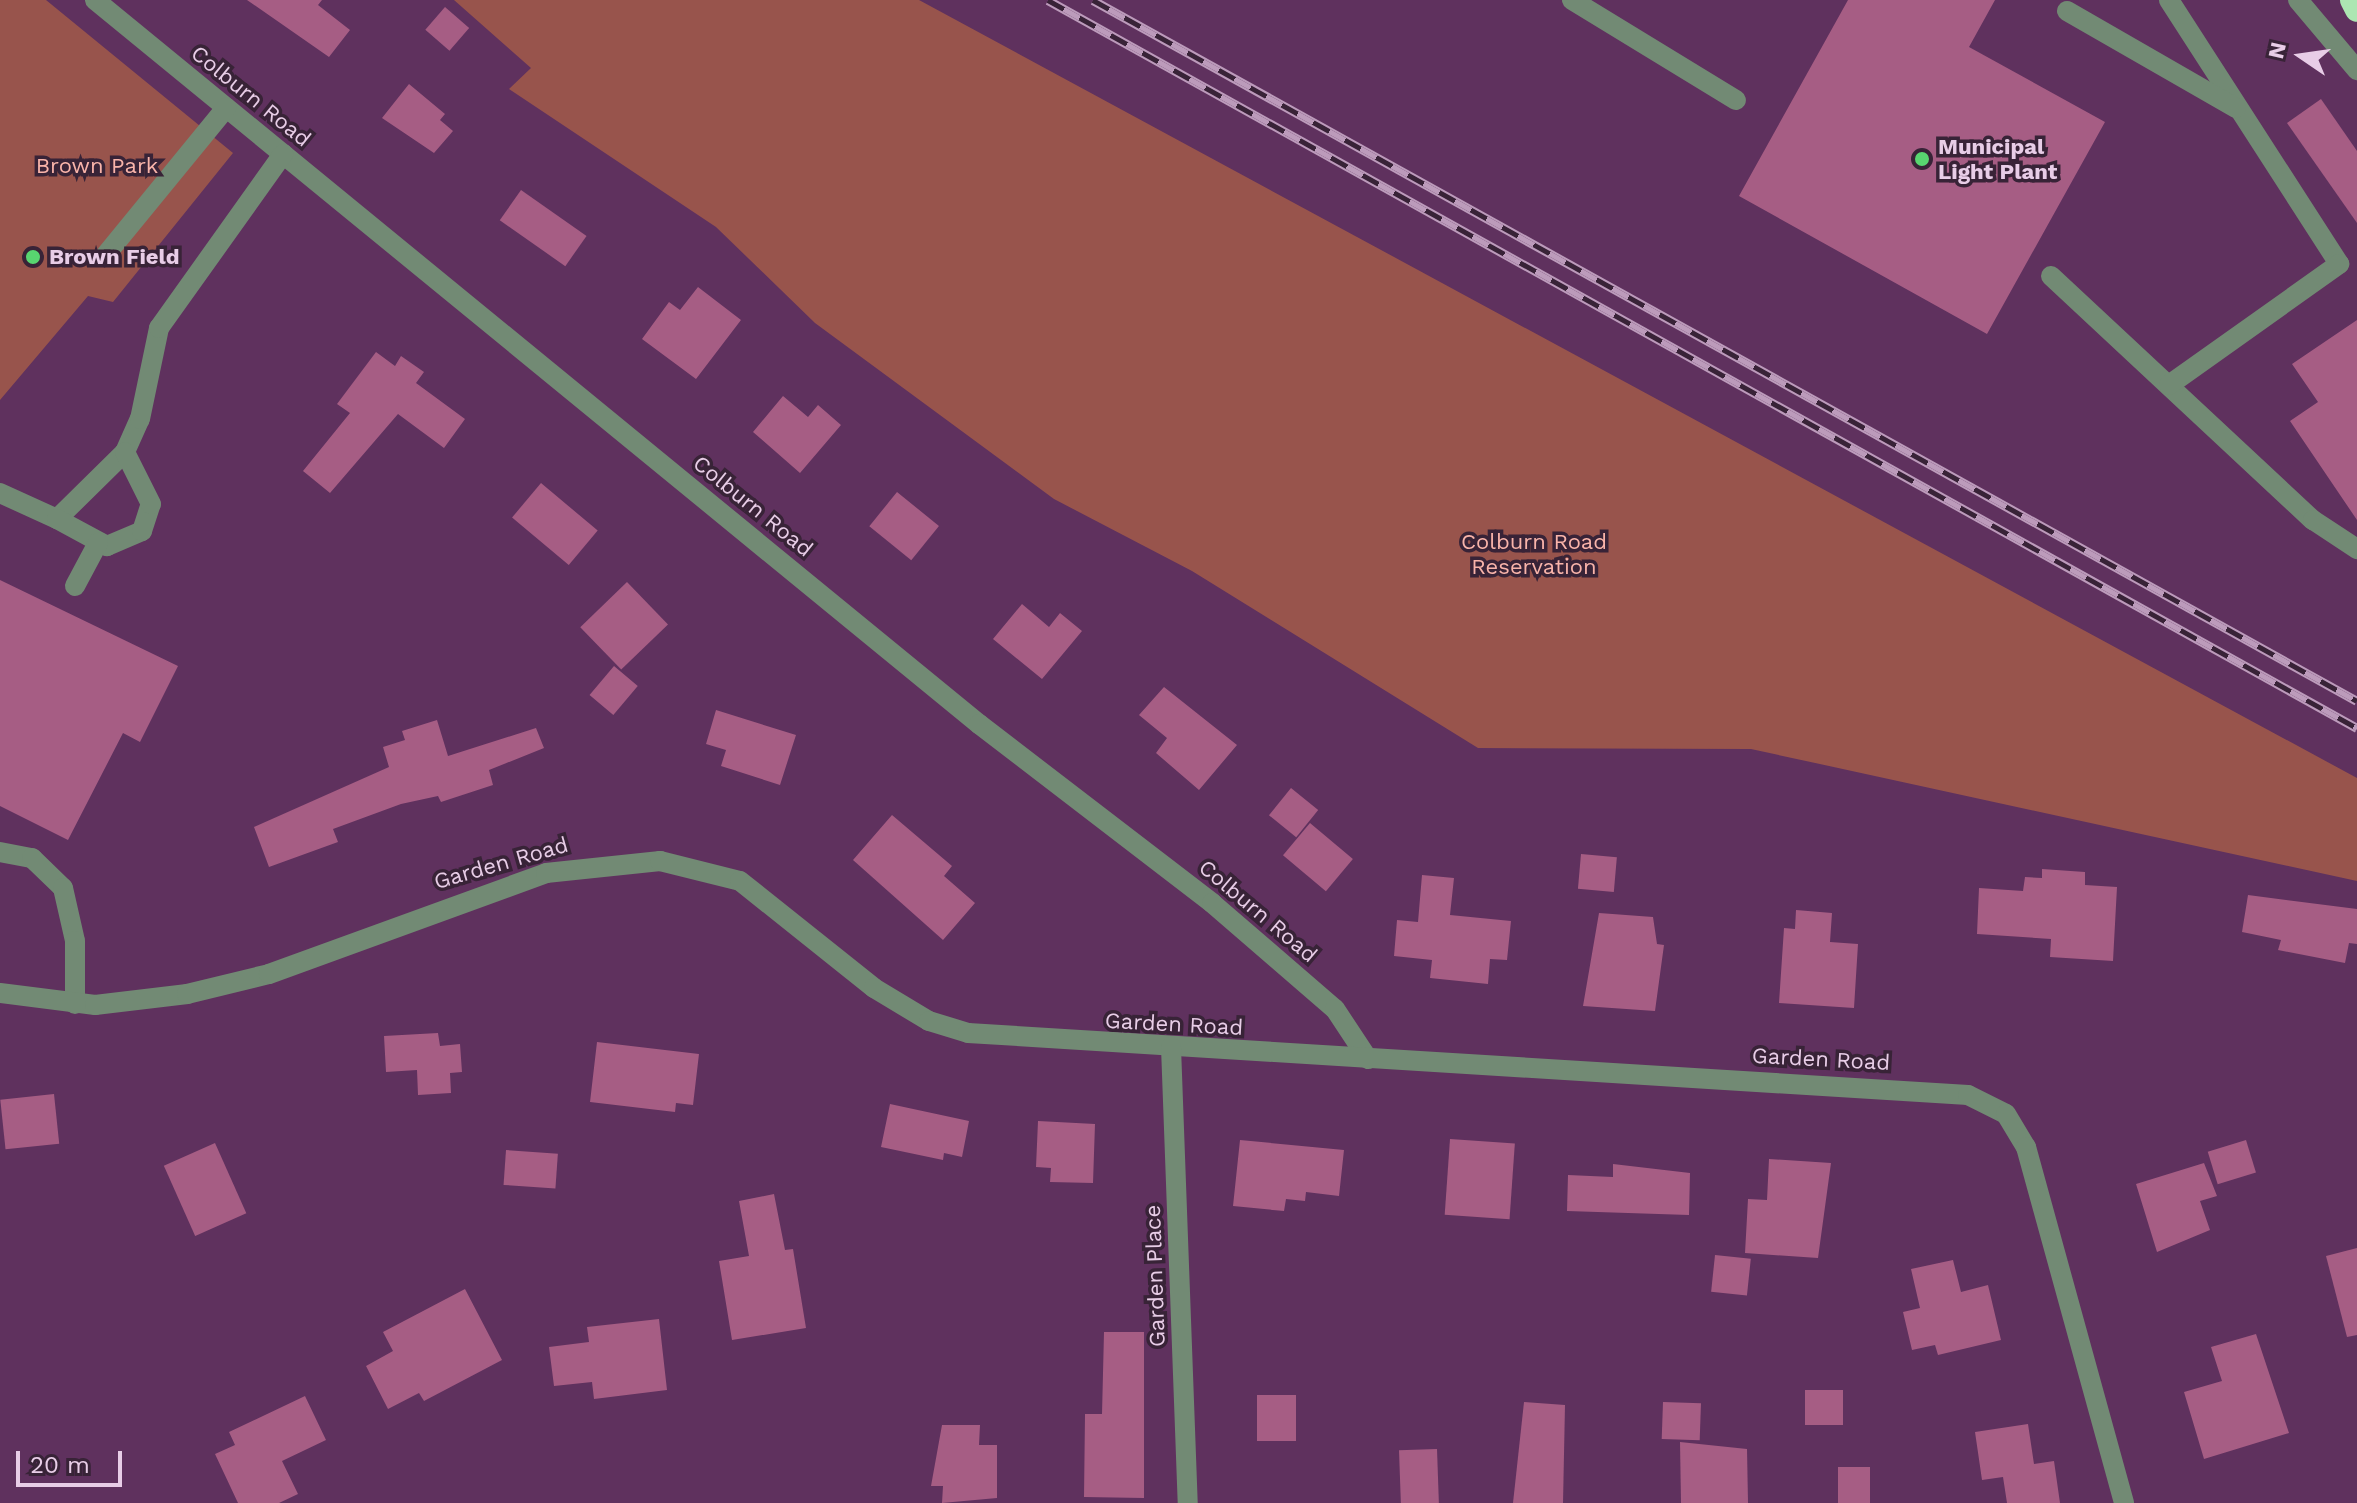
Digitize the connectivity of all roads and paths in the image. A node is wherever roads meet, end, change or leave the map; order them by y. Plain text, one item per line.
1 (95, 0) edge
2 (1572, 0) edge
3 (2169, 0) edge
4 (2298, 0) edge
5 (2352, 0) edge
6 (2357, 10) edge
7 (2067, 11) dead end
8 (2357, 70) edge
9 (1736, 100) dead end
10 (226, 108) junction
11 (2239, 110) junction
12 (283, 154) junction
13 (104, 257) dead end
14 (2348, 264) edge
15 (2051, 276) dead end
16 (2169, 385) junction
17 (125, 452) junction
18 (0, 493) edge
19 (57, 519) junction
20 (98, 543) junction
21 (2357, 549) edge
22 (75, 586) dead end
23 (0, 852) edge
24 (0, 993) edge
25 (75, 1004) junction
26 (1171, 1047) junction
27 (1368, 1059) junction
28 (1188, 1503) edge
29 (2124, 1503) edge

1 - 10 street, Colburn Road
2 - 9 street
3 - 11 street
4 - 8 street
5 - 6 highway
7 - 11 street
10 - 12 street, Colburn Road
10 - 13 street
11 - 14 street
12 - 17 street
12 - 27 street, Colburn Road
14 - 16 street
15 - 16 street
16 - 21 street
17 - 19 street
17 - 20 street
18 - 19 street
19 - 20 street
20 - 22 street
23 - 25 street
24 - 25 street, Garden Road
25 - 26 street, Garden Road
26 - 27 street, Garden Road
26 - 28 street, Garden Place
27 - 29 street, Garden Road

